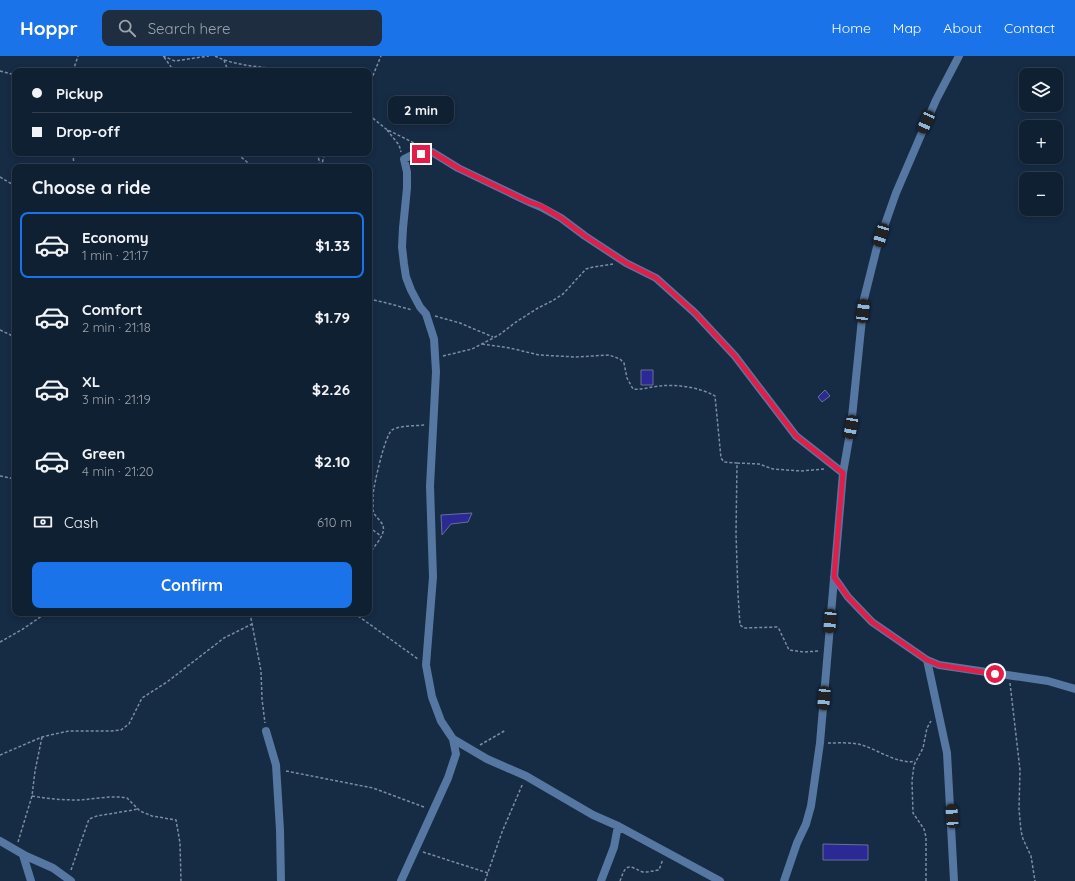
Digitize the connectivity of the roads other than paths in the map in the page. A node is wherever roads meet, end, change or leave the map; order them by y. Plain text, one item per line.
1 (959, 56) edge
2 (840, 471) junction
3 (834, 577) junction
4 (927, 660) junction
5 (1075, 689) edge
6 (266, 731) road end
7 (453, 739) junction
8 (618, 826) junction
9 (0, 841) edge
10 (23, 854) junction
11 (70, 880) edge
12 (31, 881) edge
13 (281, 881) edge
14 (400, 881) edge
15 (601, 881) edge
16 (720, 881) edge
17 (784, 881) edge
18 (954, 881) edge

1 - 2 street
2 - 3 street
2 - 7 street
3 - 4 street
3 - 17 street
4 - 5 street
4 - 18 street
6 - 13 street
7 - 8 street
7 - 14 street
8 - 15 street
8 - 16 street
9 - 10 street
10 - 11 street
10 - 12 street

